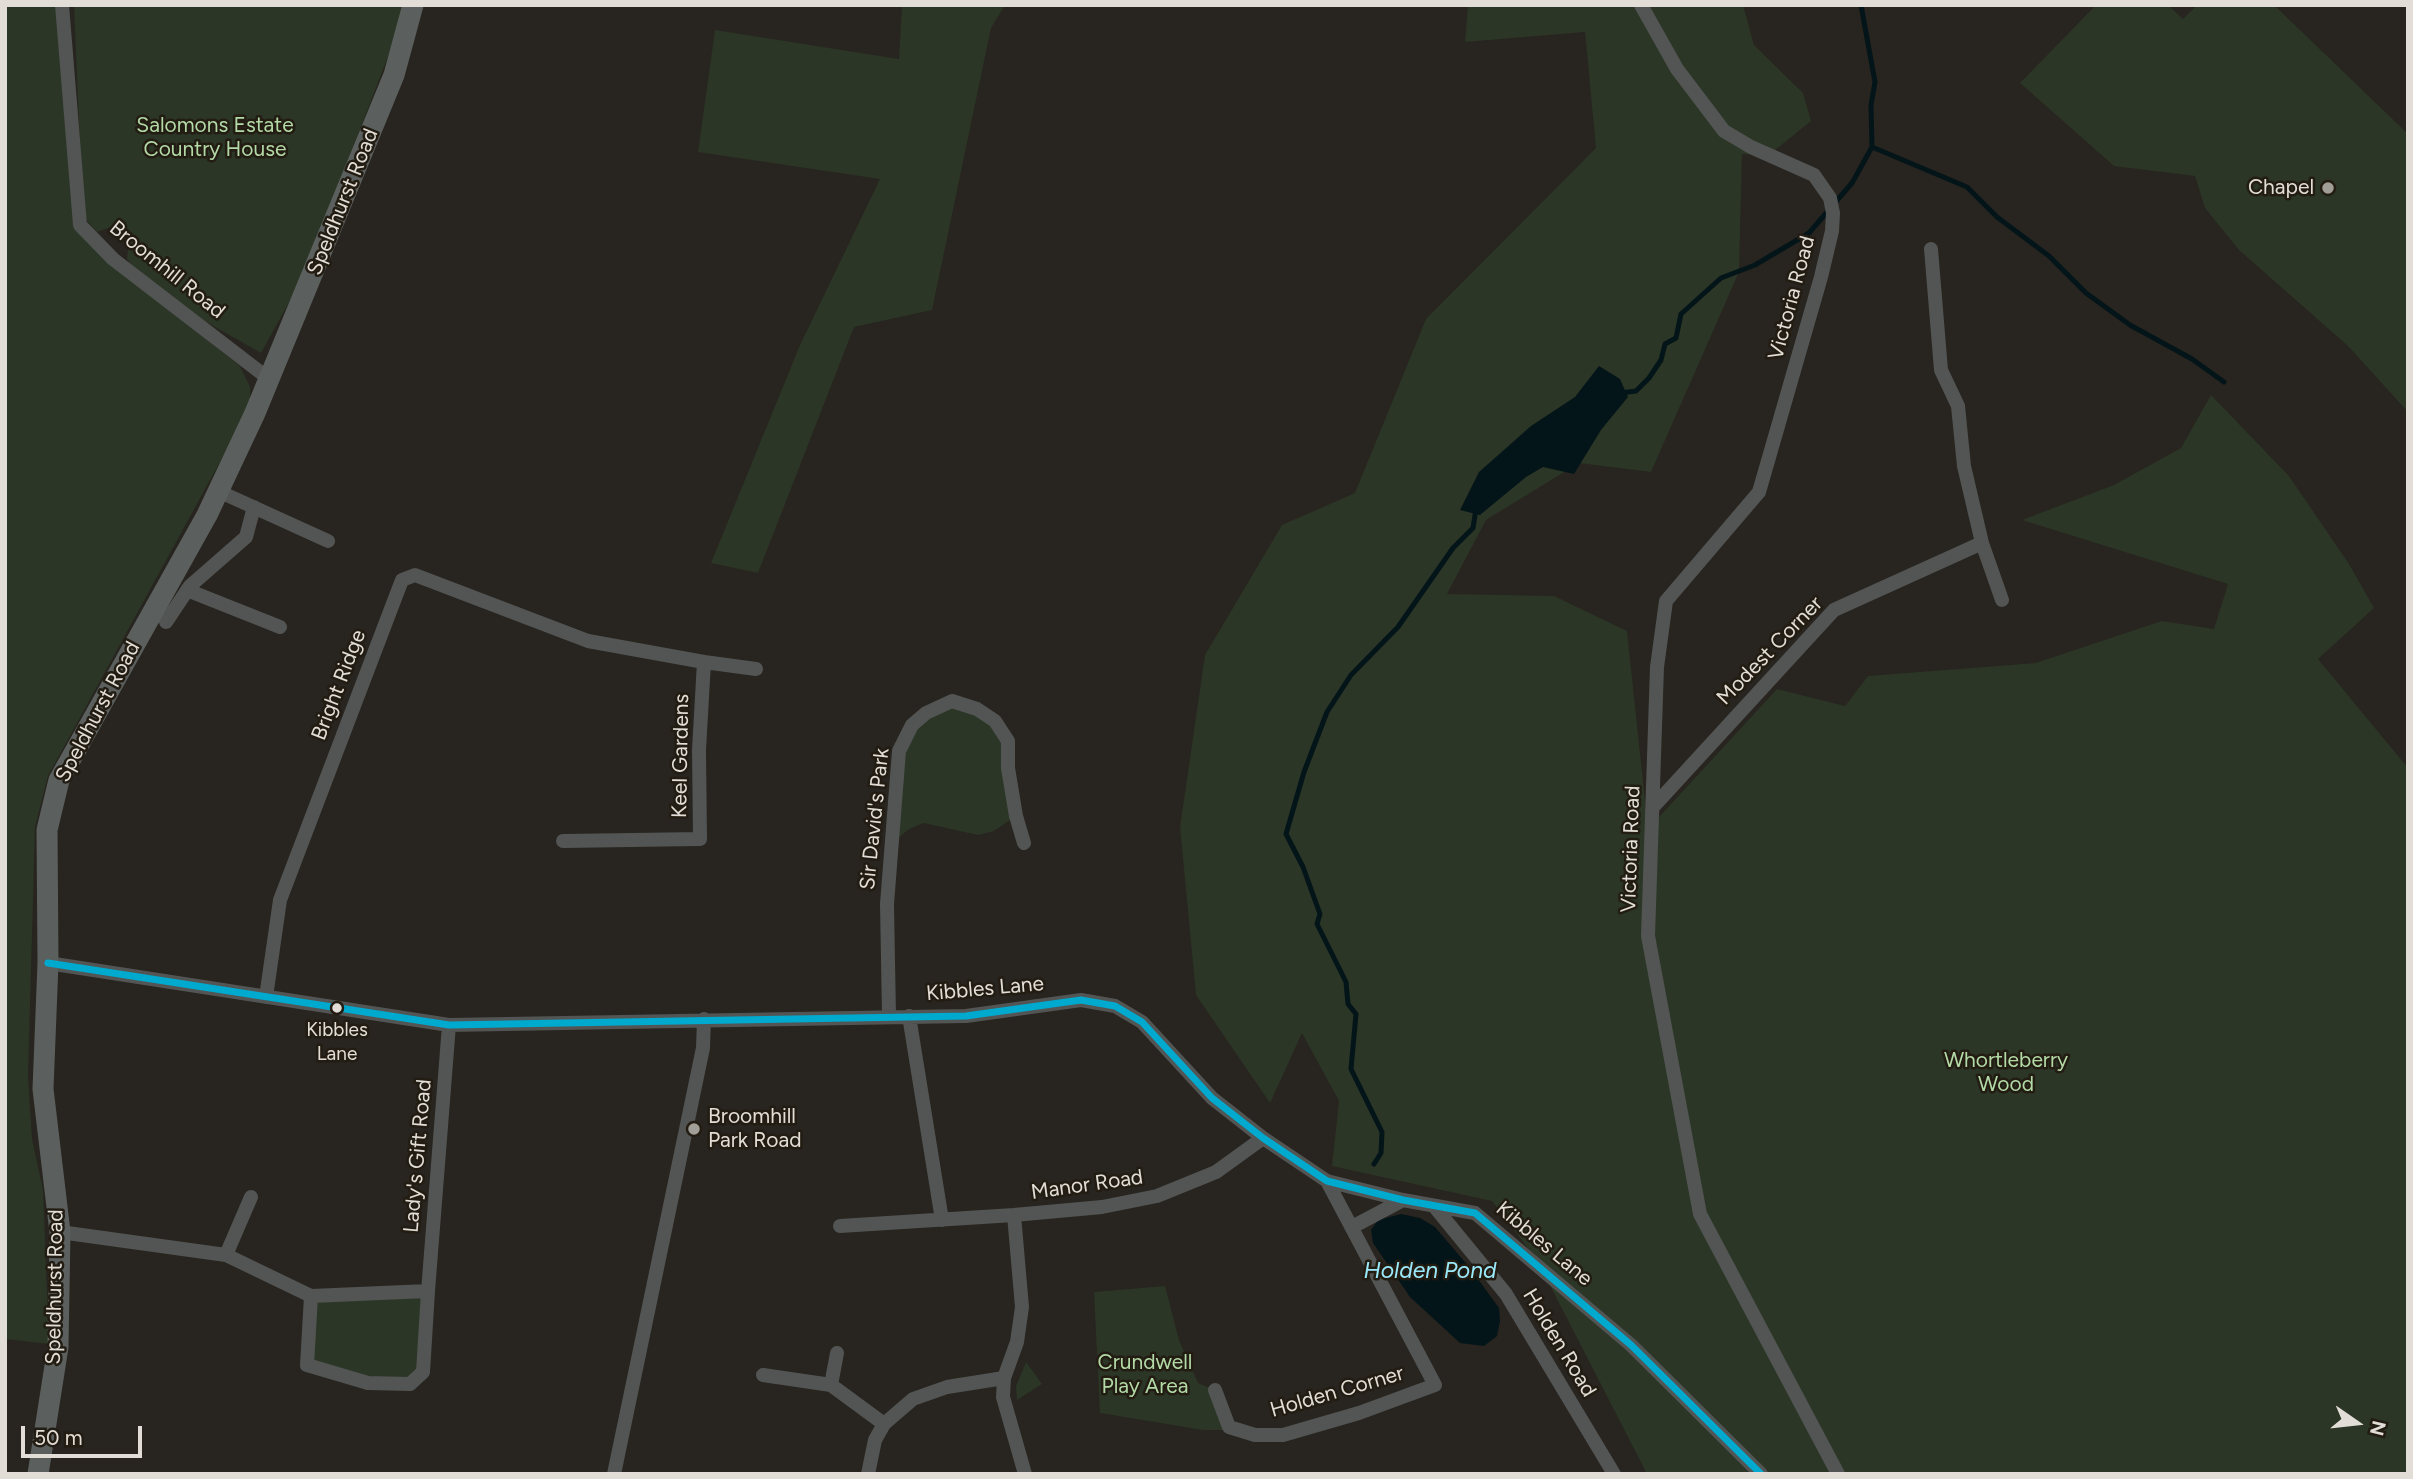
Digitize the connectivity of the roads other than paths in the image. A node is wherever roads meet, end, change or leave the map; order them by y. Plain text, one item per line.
1 (62, 5) edge
2 (413, 5) edge
3 (1641, 5) edge
4 (1931, 250) dead end
5 (269, 379) junction
6 (218, 491) junction
7 (254, 507) junction
8 (328, 541) dead end
9 (1982, 543) junction
10 (187, 590) junction
11 (2002, 600) dead end
12 (166, 622) dead end
13 (280, 627) dead end
14 (704, 662) junction
15 (756, 669) dead end
16 (1654, 806) junction
17 (563, 841) dead end
18 (1024, 843) dead end
19 (48, 962) junction
20 (265, 997) junction
21 (889, 1016) junction
22 (909, 1016) junction
23 (704, 1019) junction
24 (449, 1025) junction
25 (1263, 1138) junction
26 (1327, 1181) junction
27 (251, 1197) dead end
28 (1403, 1200) junction
29 (1434, 1206) junction
30 (1014, 1215) junction
31 (942, 1220) junction
32 (840, 1226) dead end
33 (1354, 1226) junction
34 (61, 1232) junction
35 (226, 1255) junction
36 (428, 1291) junction
37 (312, 1296) junction
38 (837, 1353) dead end
39 (763, 1375) dead end
40 (1004, 1378) junction
41 (831, 1385) junction
42 (1215, 1390) dead end
43 (884, 1424) junction
44 (38, 1474) edge
45 (614, 1474) edge
46 (868, 1474) edge
47 (1025, 1474) edge
48 (1614, 1474) edge
49 (1761, 1474) edge
50 (1838, 1474) edge

1 - 5 street, Broomhill Road
2 - 5 street, Speldhurst Road
3 - 16 street, Victoria Road
4 - 9 street
5 - 6 street, Speldhurst Road
6 - 7 street
6 - 19 street, Speldhurst Road
7 - 8 street
7 - 10 street
9 - 11 street
9 - 16 street, Modest Corner
10 - 12 street
10 - 13 street
14 - 15 street
14 - 17 street, Keel Gardens
14 - 20 street, Bright Ridge
16 - 50 street, Victoria Road
18 - 21 street, Sir David's Park
19 - 20 street, Kibbles Lane
19 - 34 street, Speldhurst Road
20 - 24 street, Kibbles Lane
21 - 22 street, Kibbles Lane
21 - 23 street, Kibbles Lane
22 - 25 street, Kibbles Lane
22 - 31 street
23 - 24 street, Kibbles Lane
23 - 45 street
24 - 36 street, Lady's Gift Road
25 - 26 street, Kibbles Lane
25 - 30 street, Manor Road
26 - 28 street, Kibbles Lane
26 - 33 street, Holden Corner
27 - 35 street
28 - 29 street, Kibbles Lane
28 - 33 street
29 - 48 street, Holden Road
29 - 49 street, Kibbles Lane
30 - 31 street, Manor Road
30 - 40 street
31 - 32 street, Manor Road
33 - 42 street, Holden Corner
34 - 35 street
34 - 44 street, Speldhurst Road
35 - 37 street
36 - 37 street
36 - 37 street, Lady's Gift Road
38 - 41 street
39 - 41 street
40 - 43 street
40 - 47 street
41 - 43 street
43 - 46 street

